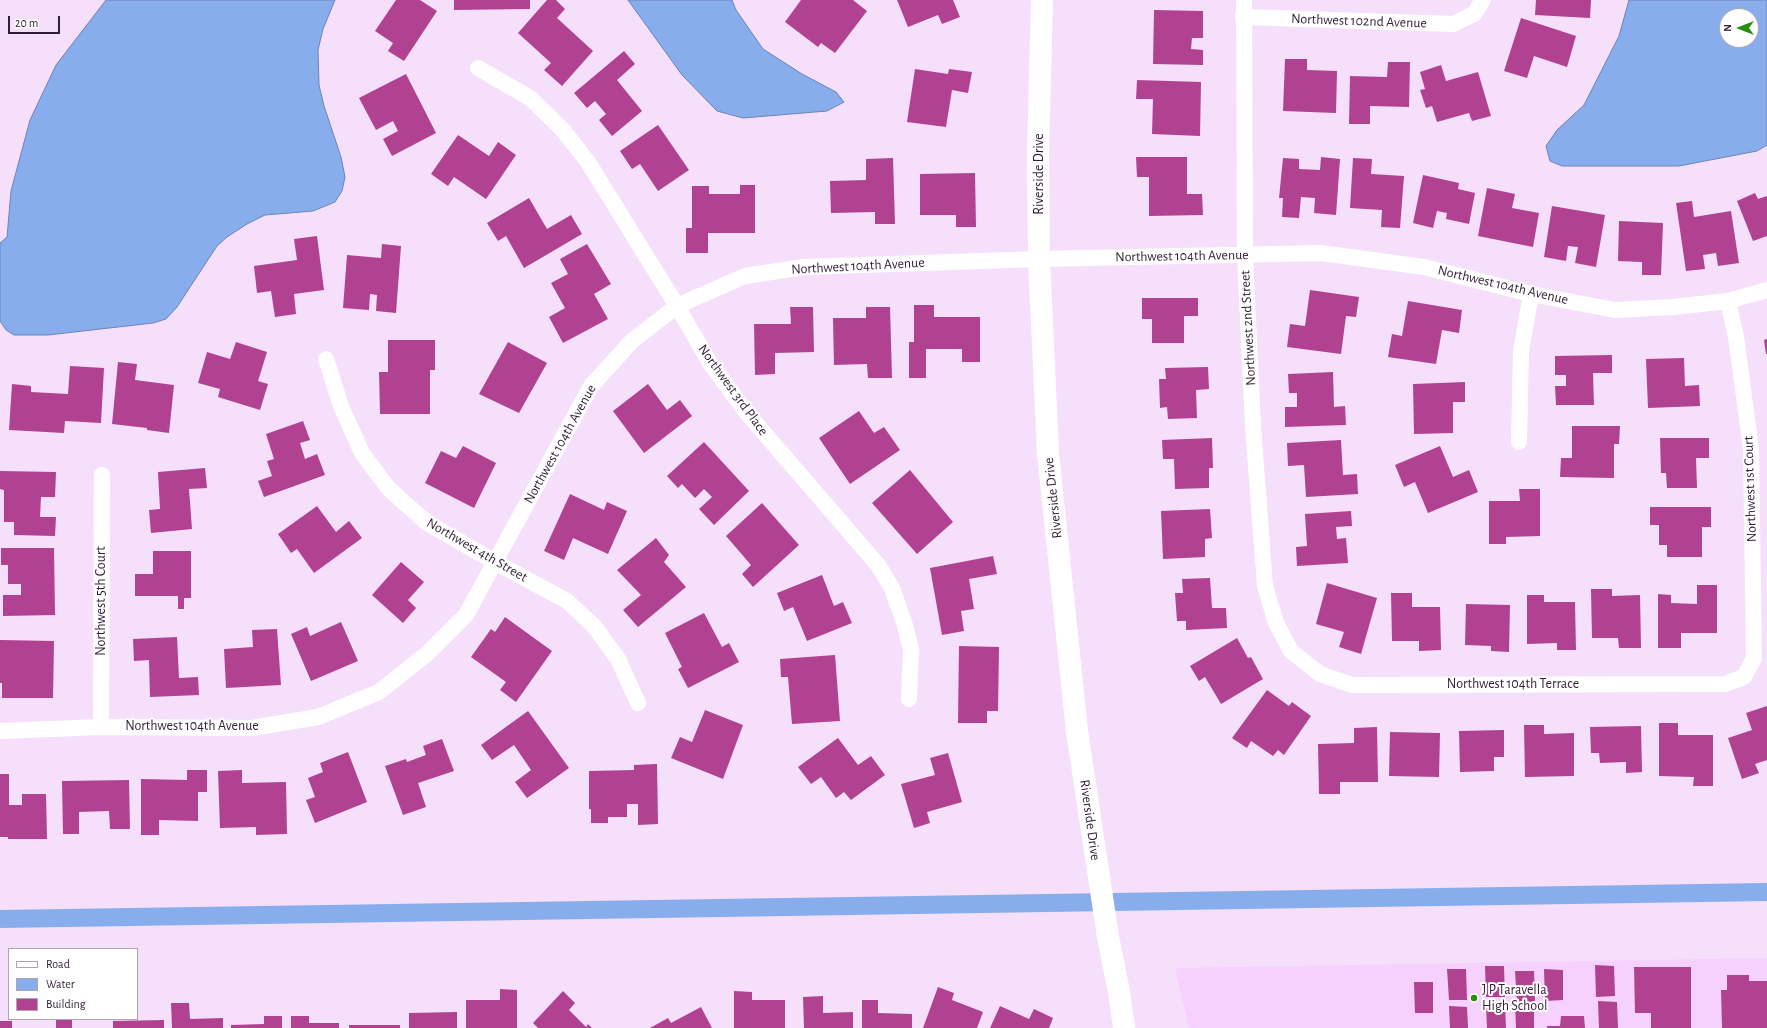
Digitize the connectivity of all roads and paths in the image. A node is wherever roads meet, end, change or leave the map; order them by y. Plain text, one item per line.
1 (1042, 0) edge
2 (1244, 0) edge
3 (1483, 0) edge
4 (1243, 17) junction
5 (478, 68) dead end
6 (1245, 254) junction
7 (1039, 259) junction
8 (1767, 290) edge
9 (1531, 294) junction
10 (1728, 301) junction
11 (677, 306) junction
12 (326, 359) dead end
13 (1519, 442) dead end
14 (102, 475) dead end
15 (495, 562) junction
16 (1291, 651) joint
17 (1744, 677) joint
18 (909, 699) dead end
19 (638, 703) dead end
20 (101, 727) junction
21 (0, 731) edge
22 (1119, 992) junction
23 (1124, 1028) edge
24 (1132, 1028) edge

1 - 7 street, Riverside Drive
2 - 4 street, Northwest 2nd Street
3 - 4 street, Northwest 102nd Avenue
4 - 6 street, Northwest 2nd Street
5 - 11 street, Northwest 3rd Place
6 - 7 street, Northwest 104th Avenue
6 - 9 street, Northwest 104th Avenue
6 - 16 street, Northwest 2nd Street
7 - 11 street, Northwest 104th Avenue
7 - 22 street, Riverside Drive
8 - 10 street, Northwest 104th Avenue
9 - 10 street, Northwest 104th Avenue
9 - 13 street
10 - 17 street, Northwest 1st Court
11 - 15 street, Northwest 104th Avenue
11 - 18 street, Northwest 3rd Place
12 - 15 street, Northwest 4th Street
14 - 20 street, Northwest 5th Court
15 - 19 street, Northwest 4th Street
15 - 20 street, Northwest 104th Avenue
16 - 17 street, Northwest 104th Terrace
20 - 21 street, Northwest 104th Avenue
22 - 23 street, Riverside Drive
22 - 24 street, Riverside Drive

